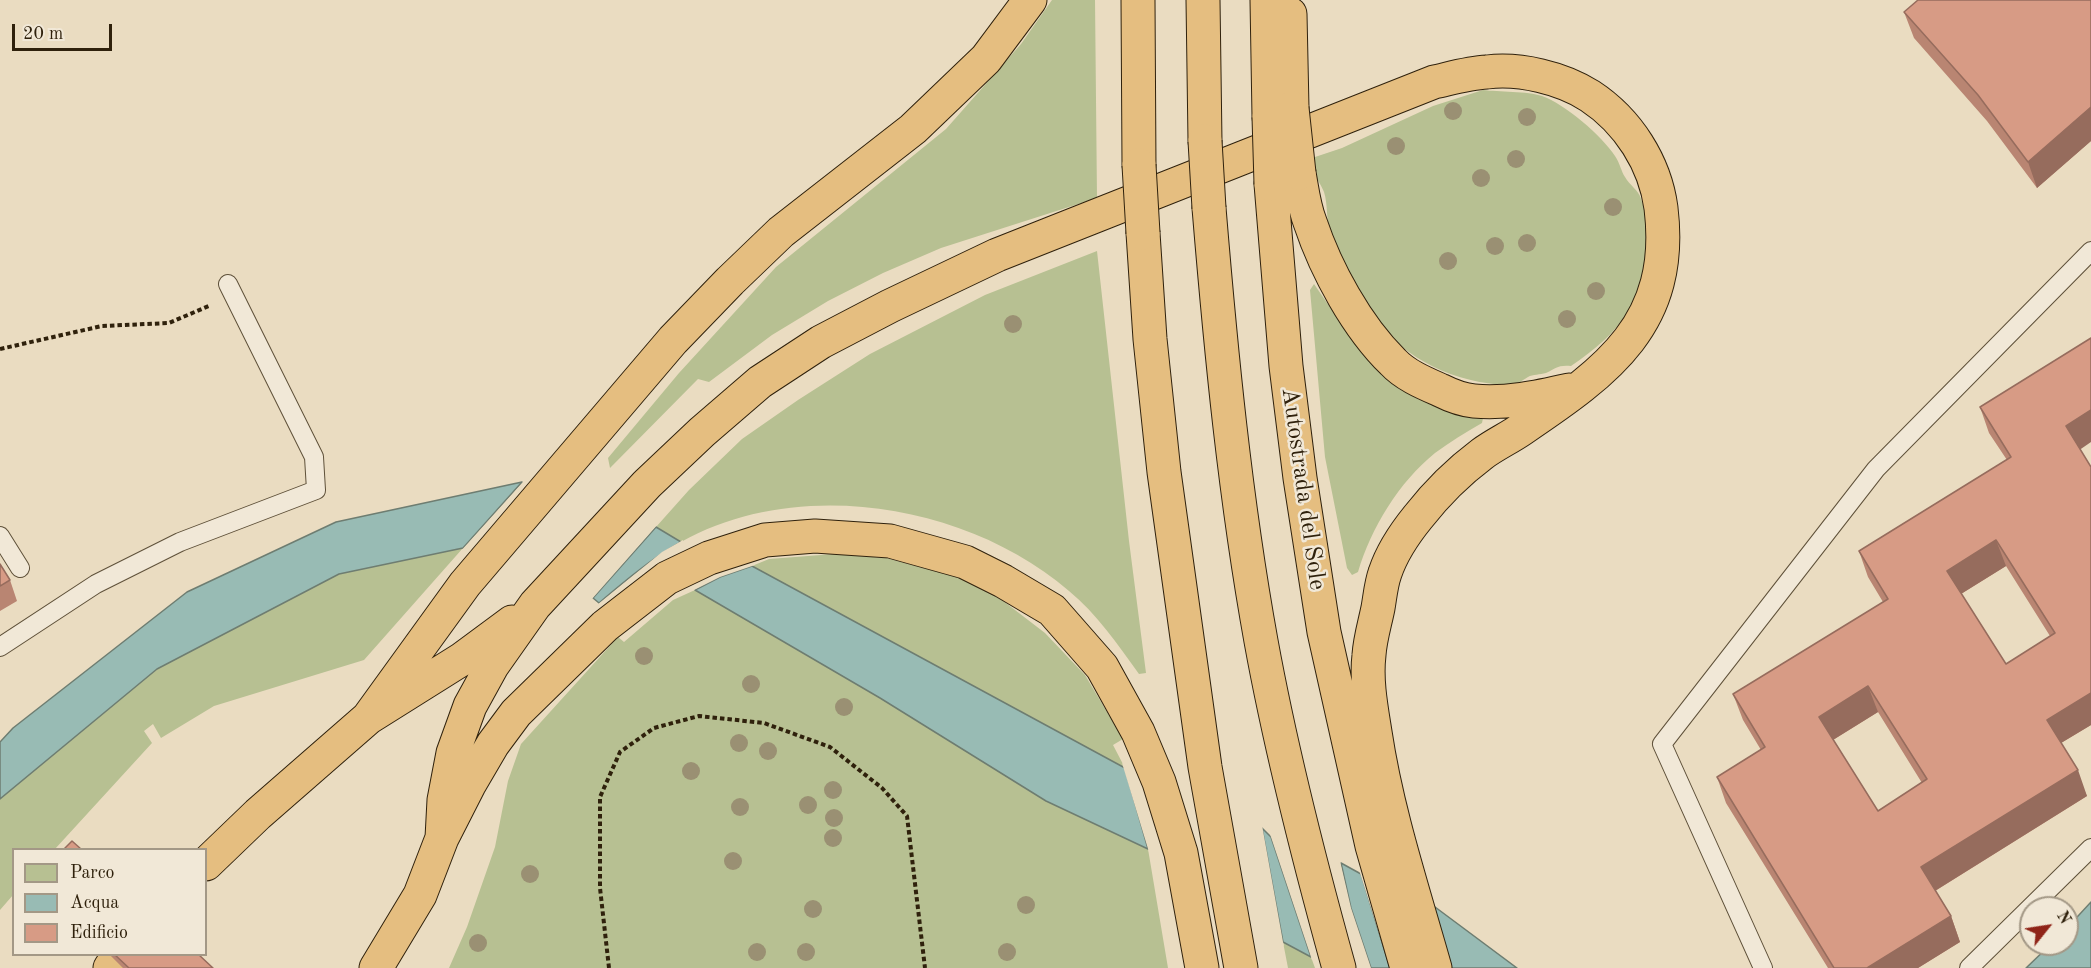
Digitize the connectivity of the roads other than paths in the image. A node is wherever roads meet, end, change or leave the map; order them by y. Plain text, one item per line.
1 (1030, 0) edge
2 (1138, 0) edge
3 (1203, 0) edge
4 (1267, 0) edge
5 (1289, 0) edge
6 (1281, 112) junction
7 (1285, 179) junction
8 (2091, 251) edge
9 (231, 289) road end
10 (1582, 387) junction
11 (0, 536) edge
12 (20, 568) dead end
13 (0, 647) edge
14 (476, 665) junction
15 (368, 718) junction
16 (442, 838) junction
17 (1385, 842) junction
18 (2091, 848) edge
19 (207, 863) edge
20 (376, 968) edge
21 (1202, 968) edge
22 (1241, 968) edge
23 (1340, 968) edge
24 (1407, 968) edge
25 (1435, 968) edge
26 (1763, 968) edge
27 (1969, 968) edge

1 - 15 highway
2 - 22 highway, bridge
3 - 23 highway, bridge
4 - 6 highway, Autostrada del Sole
5 - 6 highway
6 - 7 highway, Autostrada del Sole, bridge
7 - 10 highway
7 - 17 highway, Autostrada del Sole
8 - 26 lane
9 - 13 lane
10 - 14 highway
10 - 17 highway
11 - 12 lane
14 - 15 highway
14 - 16 highway
15 - 19 highway
16 - 20 highway
16 - 21 highway
17 - 24 highway, Autostrada del Sole
17 - 25 highway
18 - 27 lane

